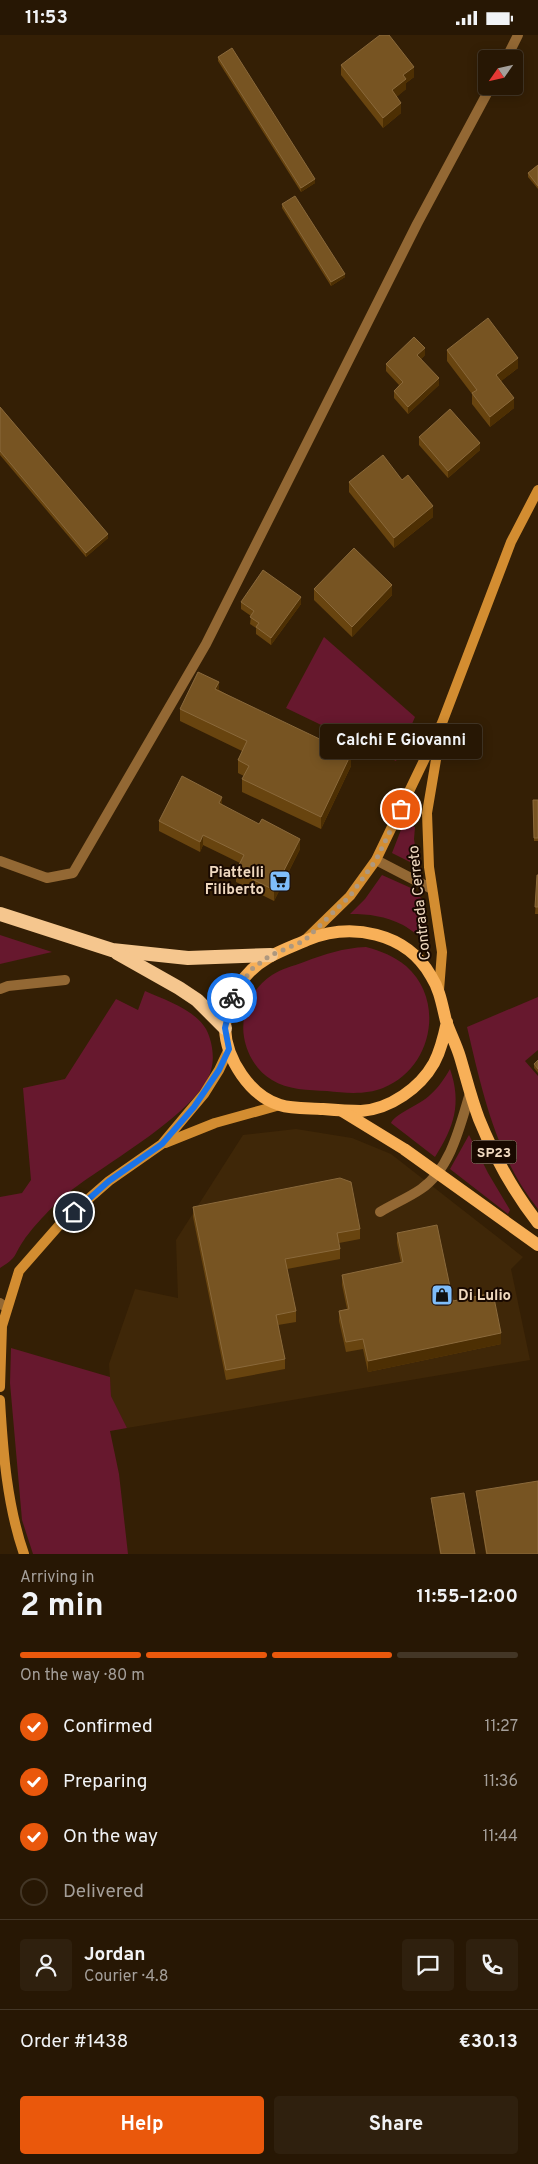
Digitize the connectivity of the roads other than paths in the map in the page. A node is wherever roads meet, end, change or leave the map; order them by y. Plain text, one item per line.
1 (518, 35) edge
2 (510, 50) edge
3 (486, 95) edge
4 (538, 490) edge
5 (442, 723) junction
6 (376, 860) junction
7 (0, 861) edge
8 (432, 889) junction
9 (0, 914) edge
10 (304, 941) junction
11 (112, 950) junction
12 (271, 955) junction
13 (65, 980) dead end
14 (0, 989) edge
15 (439, 991) junction
16 (447, 1022) junction
17 (225, 1028) junction
18 (229, 1049) junction
19 (470, 1093) junction
20 (280, 1105) junction
21 (342, 1111) junction
22 (162, 1144) junction
23 (437, 1173) junction
24 (380, 1212) dead end
25 (538, 1223) edge
26 (538, 1245) edge
27 (4, 1306) edge
28 (0, 1387) edge
29 (0, 1400) edge
30 (24, 1554) edge

1 - 2 street
3 - 7 street
4 - 5 main road, Contrada Cerreto
5 - 6 main road, Contrada Cerreto
5 - 8 main road, Contrada Cerreto
6 - 8 street
6 - 10 main road, Contrada Cerreto
8 - 15 main road, Contrada Cerreto
9 - 11 highway
10 - 12 main road
10 - 15 main road
11 - 12 highway
11 - 17 highway
12 - 17 main road
13 - 14 street
15 - 16 main road
16 - 19 main road, SP23
16 - 21 main road
17 - 18 main road
18 - 20 main road
18 - 22 main road
19 - 23 street
19 - 25 main road, SP23
20 - 21 main road
20 - 22 main road
21 - 23 main road
22 - 27 main road
23 - 24 street
23 - 26 main road
27 - 28 main road
29 - 30 main road

